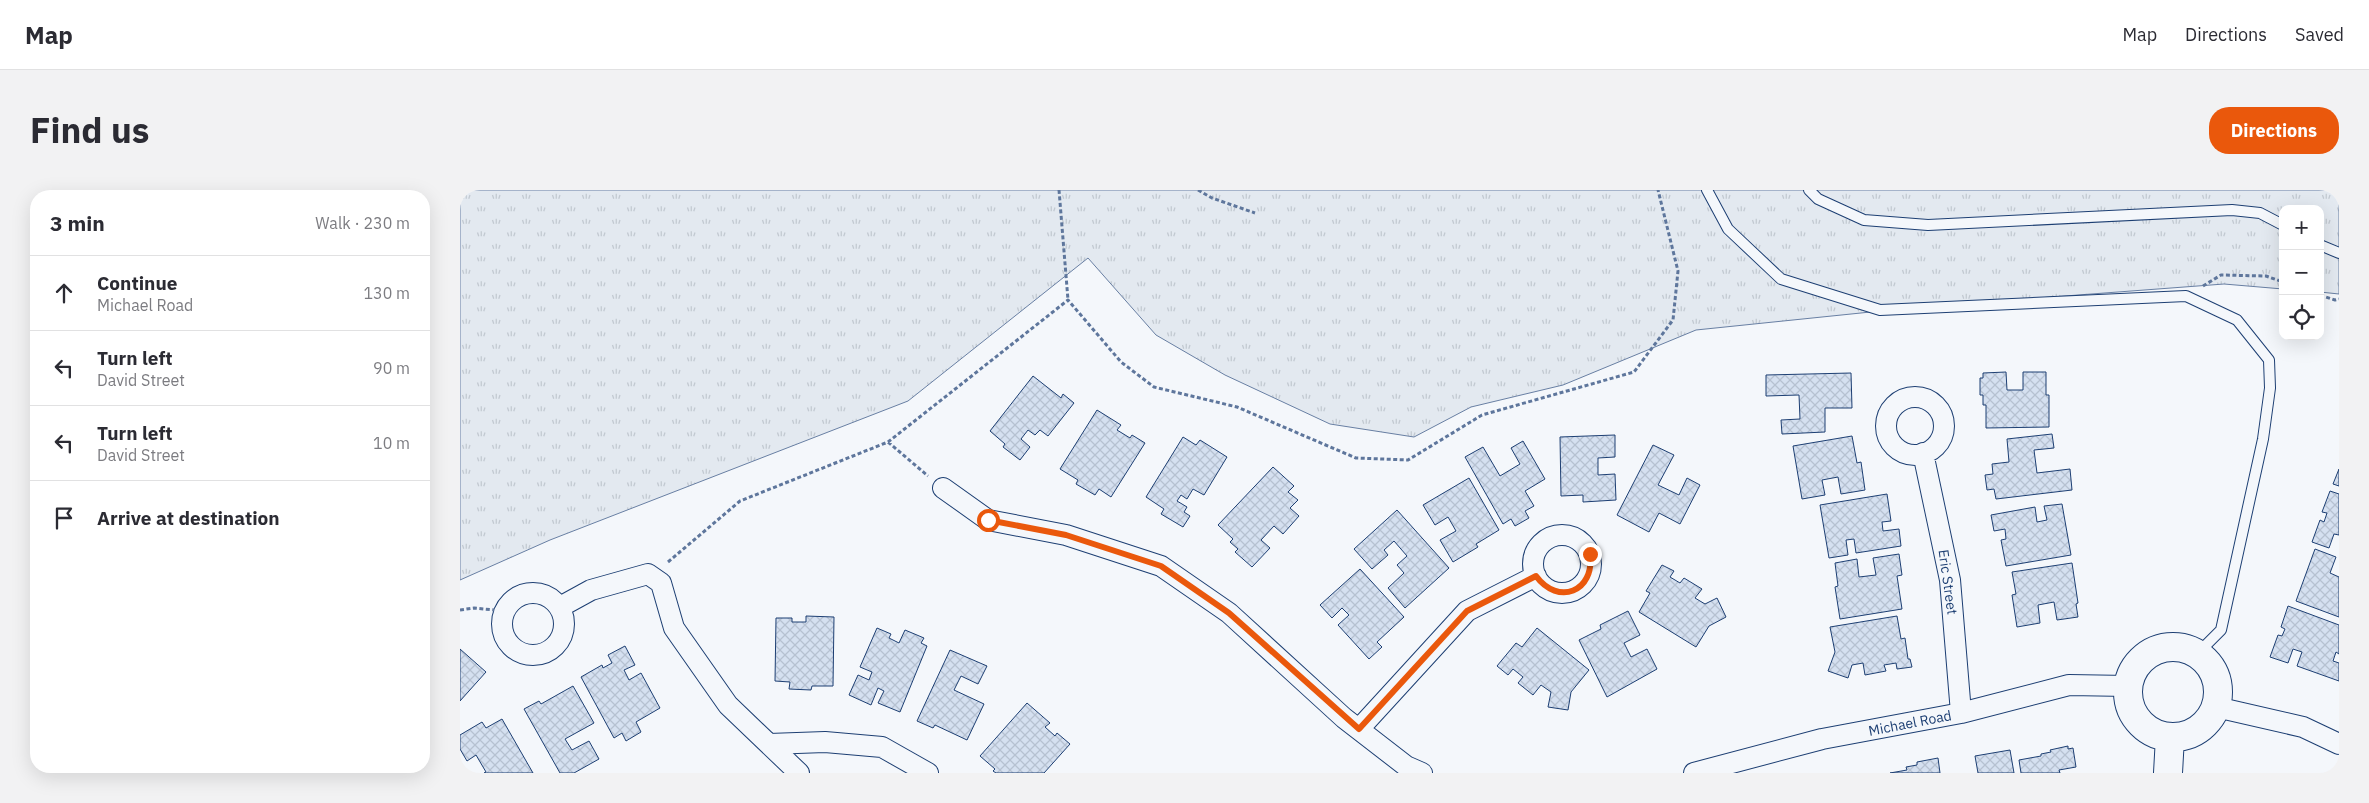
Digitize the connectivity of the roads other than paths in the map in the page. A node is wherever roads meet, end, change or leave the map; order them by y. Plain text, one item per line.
1 (1707, 190) edge
2 (1809, 190) edge
3 (2279, 224) edge
4 (2324, 247) edge
5 (2339, 253) edge
6 (1923, 453) dead end
7 (942, 488) road end
8 (1536, 576) dead end
9 (560, 607) junction
10 (2198, 654) junction
11 (2128, 686) junction
12 (2216, 707) junction
13 (1961, 713) junction
14 (1359, 729) junction
15 (2170, 737) junction
16 (769, 744) junction
17 (2339, 744) edge
18 (799, 773) edge
19 (928, 773) edge
20 (1422, 773) edge
21 (1694, 773) edge
22 (2168, 773) edge

1 - 10 lane
2 - 3 lane
4 - 5 lane
6 - 13 street, Eric Street
7 - 14 street
8 - 14 street
9 - 9 street
9 - 16 street
10 - 11 street
10 - 12 street
11 - 13 street, Michael Road
11 - 15 street
12 - 15 street
12 - 17 street
13 - 21 street, Michael Road
14 - 20 street
15 - 22 street
16 - 18 street
16 - 19 street

